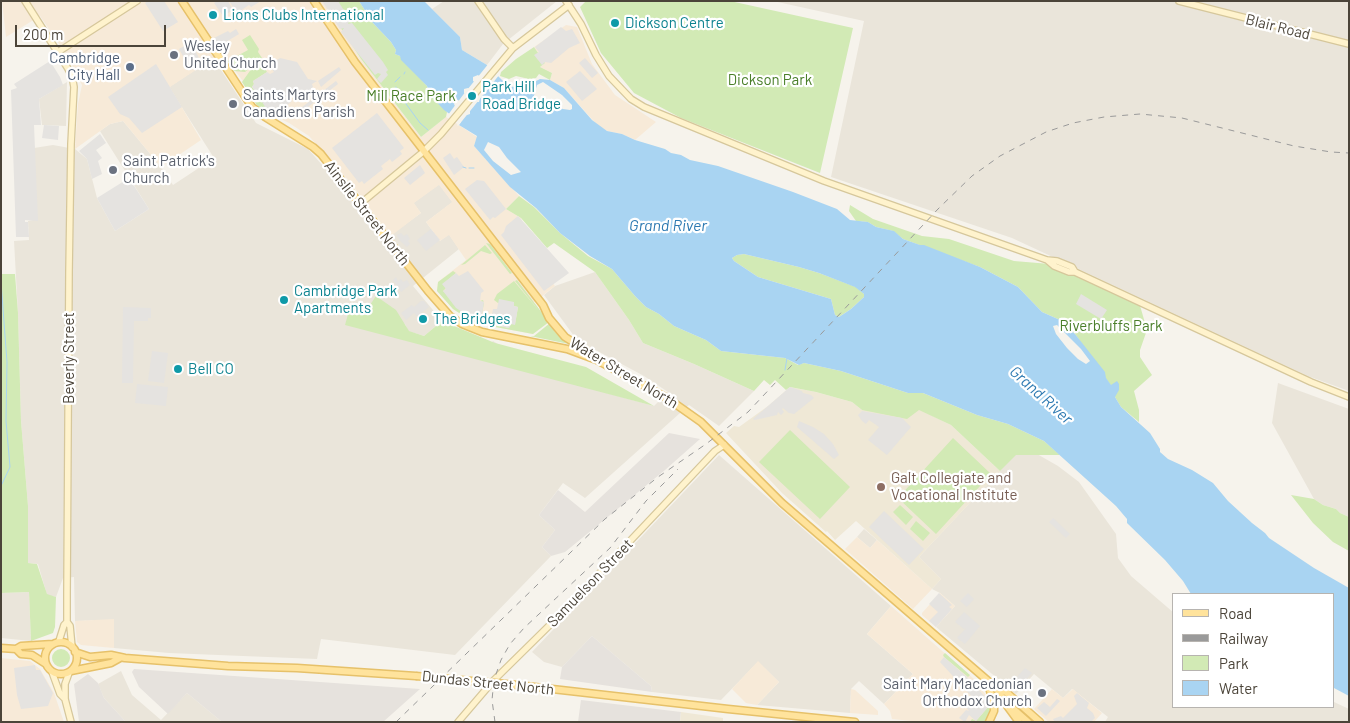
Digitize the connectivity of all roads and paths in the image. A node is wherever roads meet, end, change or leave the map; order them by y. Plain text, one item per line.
1 (25, 1) edge
2 (137, 1) edge
3 (182, 1) edge
4 (314, 1) edge
5 (478, 1) edge
6 (1179, 1) edge
7 (567, 3) edge
8 (1349, 44) edge
9 (513, 48) junction
10 (58, 52) junction
11 (423, 152) junction
12 (360, 204) junction
13 (595, 359) junction
14 (1349, 397) edge
15 (724, 445) junction
16 (67, 622) junction
17 (56, 642) junction
18 (1, 648) edge
19 (16, 649) junction
20 (74, 649) junction
21 (120, 658) junction
22 (46, 664) junction
23 (52, 672) junction
24 (70, 672) junction
25 (987, 680) junction
26 (997, 689) junction
27 (65, 698) junction
28 (1004, 702) junction
29 (71, 722) edge
30 (458, 722) edge
31 (855, 722) edge
32 (989, 722) edge
33 (1019, 722) edge
34 (1028, 722) edge
35 (1040, 722) edge

1 - 10 street, Beverly Street
2 - 10 street
3 - 12 main road, Ainslie Street North
4 - 11 main road, Water Street North
5 - 9 street
6 - 8 street, Blair Road
7 - 9 street
7 - 14 street
9 - 11 street
10 - 16 street, Beverly Street
11 - 12 street
11 - 13 main road, Water Street North
12 - 13 main road, Ainslie Street North
13 - 15 main road, Water Street North
15 - 25 main road, Water Street North
15 - 30 street, Samuelson Street
16 - 17 street, Beverly Street
16 - 20 street, Beverly Street
17 - 19 main road
17 - 20 main road
17 - 22 main road
18 - 19 main road
19 - 22 main road
20 - 21 main road, Dundas Street North
20 - 24 main road
21 - 24 main road, Dundas Street North
21 - 31 main road, Dundas Street North, bridge
22 - 23 main road
23 - 24 main road
23 - 27 street
24 - 27 street
25 - 26 main road, Water Street North
25 - 32 main road
26 - 28 main road, Water Street North
26 - 35 main road, Water Street North
27 - 29 street
28 - 33 main road, Water Street North
28 - 34 main road

